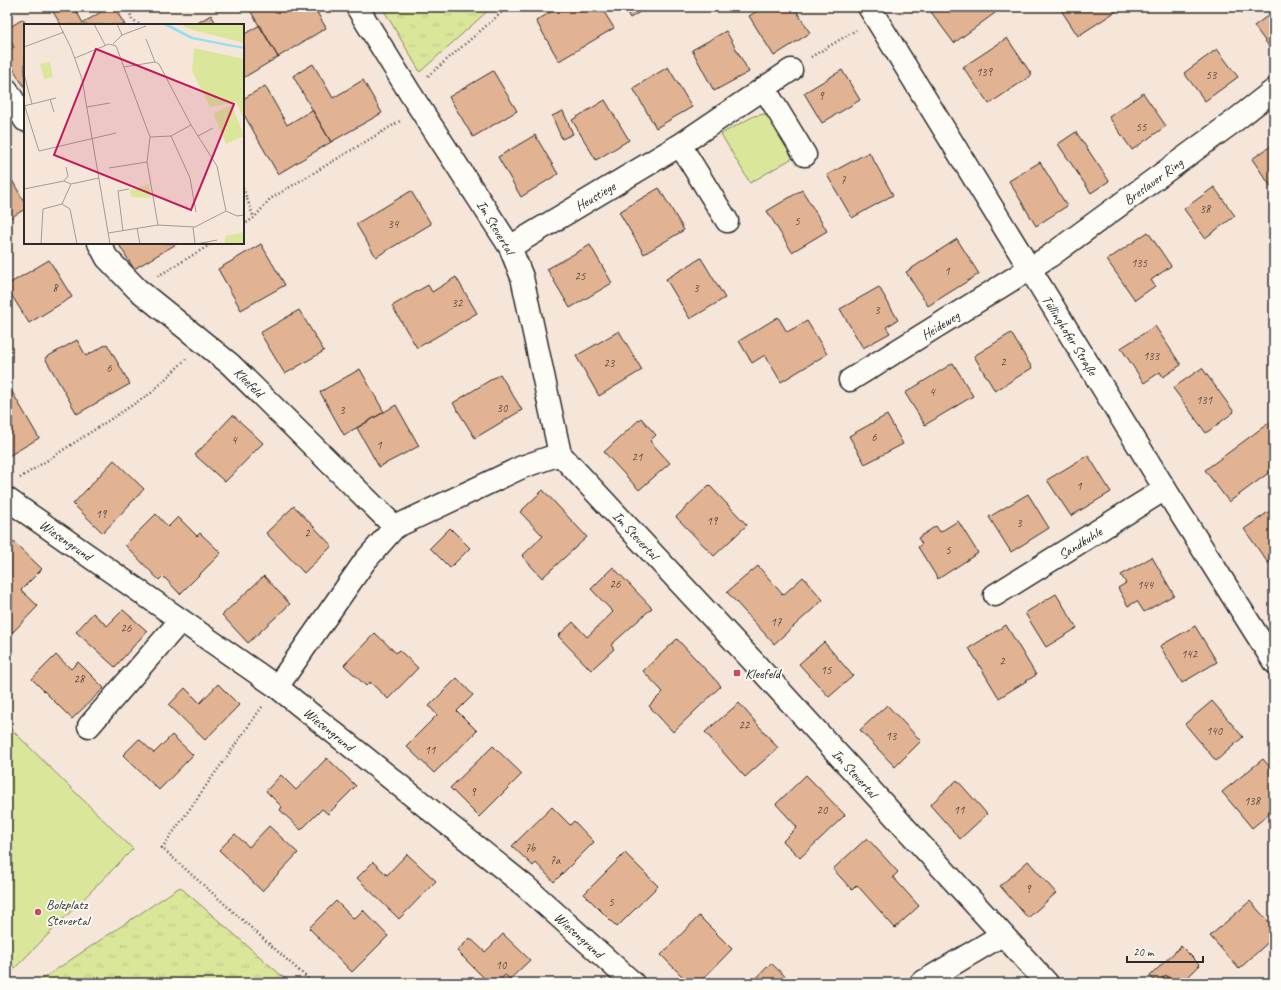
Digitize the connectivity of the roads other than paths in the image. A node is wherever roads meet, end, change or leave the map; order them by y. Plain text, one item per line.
1 (357, 7) edge
2 (872, 13) edge
3 (791, 70) road end
4 (764, 88) junction
5 (7, 90) edge
6 (1274, 90) edge
7 (24, 118) edge
8 (680, 145) junction
9 (805, 155) dead end
10 (727, 221) dead end
11 (100, 244) edge
12 (510, 247) junction
13 (1029, 268) junction
14 (850, 380) dead end
15 (560, 454) junction
16 (1165, 489) junction
17 (10, 491) edge
18 (395, 527) junction
19 (995, 595) dead end
20 (181, 620) junction
21 (1274, 662) edge
22 (276, 687) junction
23 (89, 726) dead end
24 (1002, 935) junction
25 (633, 983) edge
26 (921, 983) edge
27 (1047, 983) edge

1 - 12 street, Im Stevertal
2 - 13 street, Tüllinghofer Straße
3 - 4 street, Heustiege
4 - 8 street, Heustiege
4 - 9 street
5 - 7 street
6 - 13 street, Breslauer Ring
8 - 10 street
8 - 12 street, Heustiege
11 - 18 street, Kleefeld
12 - 15 street, Im Stevertal
13 - 14 street, Heideweg
13 - 16 street, Tüllinghofer Straße
15 - 18 street
15 - 24 street, Im Stevertal
16 - 19 street, Sandkuhle
16 - 21 street, Tüllinghofer Straße
17 - 20 street, Wiesengrund
18 - 22 street
20 - 22 street, Wiesengrund
20 - 23 street
22 - 25 street, Wiesengrund
24 - 26 street
24 - 27 street, Im Stevertal

